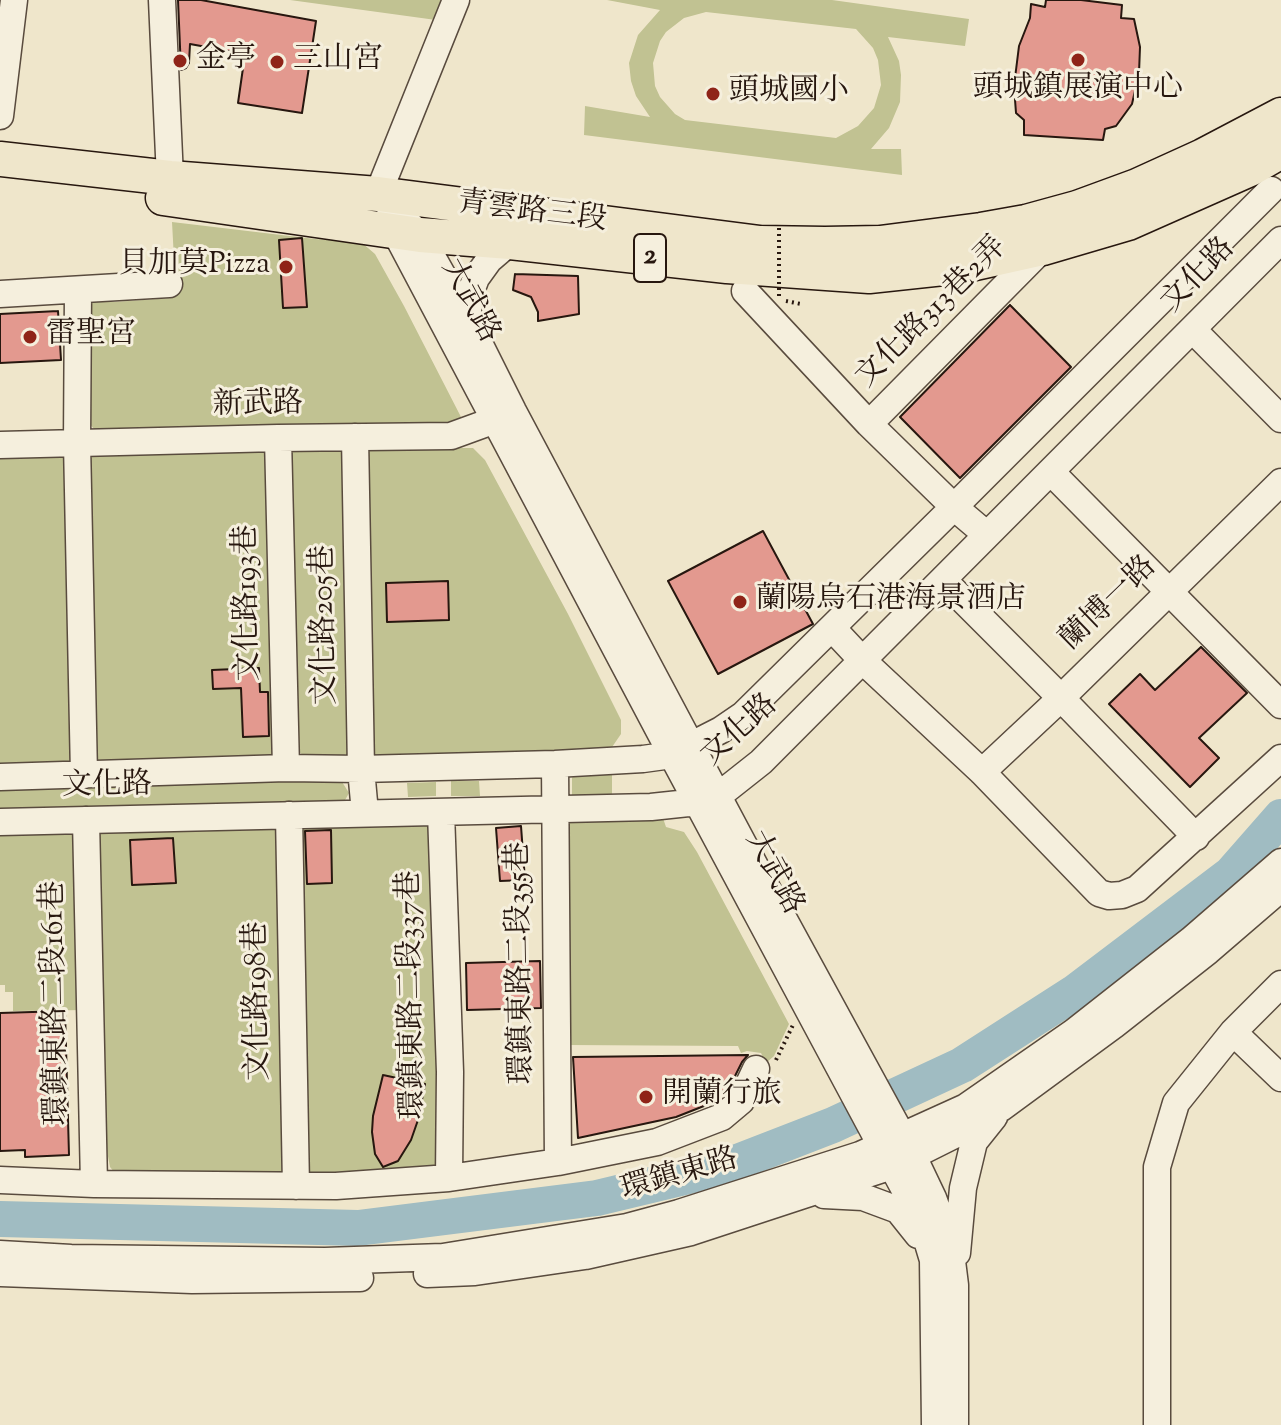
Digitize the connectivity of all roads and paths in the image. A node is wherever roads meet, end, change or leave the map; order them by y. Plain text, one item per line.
1 (14, 0) edge
2 (162, 0) edge
3 (456, 0) edge
4 (1281, 115) edge
5 (0, 116) edge
6 (1281, 151) edge
7 (0, 159) edge
8 (0, 181) edge
9 (1267, 186) edge
10 (168, 188) junction
11 (378, 194) junction
12 (779, 228) dead end
13 (407, 233) junction
14 (1281, 240) edge
15 (510, 242) junction
16 (1043, 248) junction
17 (822, 258) junction
18 (169, 284) dead end
19 (78, 291) junction
20 (745, 291) dead end
21 (0, 294) edge
22 (801, 304) dead end
23 (467, 319) junction
24 (1193, 330) junction
25 (504, 416) junction
26 (1281, 419) edge
27 (869, 424) junction
28 (355, 437) junction
29 (278, 438) junction
30 (77, 443) junction
31 (0, 445) edge
32 (1051, 472) junction
33 (1281, 482) edge
34 (954, 507) junction
35 (987, 535) junction
36 (943, 580) junction
37 (1169, 592) junction
38 (832, 628) junction
39 (862, 660) junction
40 (1061, 698) junction
41 (1281, 705) edge
42 (682, 750) junction
43 (1281, 758) edge
44 (555, 764) junction
45 (286, 768) junction
46 (361, 769) junction
47 (982, 772) junction
48 (84, 775) junction
49 (0, 777) edge
50 (708, 799) junction
51 (554, 810) junction
52 (441, 812) junction
53 (365, 813) junction
54 (289, 815) junction
55 (86, 820) junction
56 (0, 822) edge
57 (1196, 837) junction
58 (1281, 862) edge
59 (1281, 888) edge
60 (1281, 984) edge
61 (804, 1001) junction
62 (1233, 1032) junction
63 (756, 1069) joint
64 (1281, 1078) edge
65 (859, 1081) junction
66 (1001, 1108) junction
67 (892, 1142) junction
68 (558, 1162) junction
69 (449, 1178) junction
70 (0, 1180) edge
71 (94, 1184) junction
72 (296, 1186) junction
73 (808, 1194) junction
74 (0, 1254) edge
75 (933, 1260) junction
76 (0, 1273) edge
77 (955, 1285) junction
78 (935, 1425) edge
79 (955, 1425) edge
80 (1157, 1425) edge

1 - 5 street
2 - 10 street
3 - 11 street
4 - 17 main road, 青雲路三段 / 2
6 - 9 main road, 青雲路三段 / 2
7 - 10 main road, 青雲路三段 / 2
8 - 10 main road, 青雲路三段 / 2
9 - 16 main road, 青雲路三段 / 2
9 - 34 street
10 - 11 main road, 青雲路三段 / 2
10 - 13 main road, 青雲路三段 / 2
11 - 13 street, 大武路
11 - 17 main road, 青雲路三段 / 2
12 - 22 path, bridge
13 - 15 main road, 青雲路三段 / 2
13 - 23 street, 大武路
13 - 25 street, 大武路
14 - 24 street, 文化路
15 - 17 main road, 青雲路三段 / 2
15 - 23 street
16 - 17 main road, 青雲路三段 / 2
16 - 27 street, 文化路313巷2弄
18 - 19 street
19 - 21 street
19 - 30 street
20 - 27 street
23 - 25 street, 大武路
24 - 26 street
24 - 32 street, 文化路
25 - 28 street, 新武路
25 - 42 street, 大武路
27 - 34 street
28 - 29 street, 新武路
28 - 46 street, 文化路205巷
29 - 30 street, 新武路
29 - 45 street, 文化路193巷
30 - 31 street, 新武路
30 - 48 street
32 - 35 street, 文化路
32 - 37 street
33 - 37 street, 蘭博一路
34 - 35 street
34 - 38 street
35 - 36 street, 文化路
36 - 39 street, 文化路
36 - 40 street
37 - 40 street, 蘭博一路
37 - 41 street
38 - 39 street
38 - 42 street
39 - 47 street
39 - 50 street, 文化路
40 - 47 street, 蘭博一路
40 - 57 street
42 - 44 street
42 - 50 street, 大武路
43 - 57 street
44 - 46 street
44 - 51 street, 環鎮東路二段355巷
45 - 46 street
45 - 48 street
46 - 53 street, 文化路205巷
47 - 57 street
48 - 49 street
50 - 51 street, 文化路
50 - 61 street, 大武路
50 - 65 street, 大武路
51 - 52 street, 文化路
51 - 68 street, 環鎮東路二段355巷
52 - 53 street, 文化路
52 - 69 street, 環鎮東路二段337巷
53 - 54 street, 文化路
54 - 55 street, 文化路
54 - 72 street, 文化路198巷
55 - 56 street, 文化路
55 - 71 street, 環鎮東路二段161巷
58 - 67 street, 環鎮東路
59 - 66 street, 環鎮東路
60 - 62 street
61 - 63 path
61 - 65 street, 大武路
62 - 64 street
62 - 80 street
63 - 68 street
65 - 67 street, 大武路
66 - 67 street, 環鎮東路
66 - 77 street
67 - 73 street, 環鎮東路
67 - 74 street, 環鎮東路
67 - 75 street, 大武路
67 - 77 street, 大武路
68 - 69 street
69 - 72 street
70 - 71 street
71 - 72 street
73 - 75 street
73 - 76 street, 環鎮東路
75 - 78 street, 大武路
77 - 79 street, 大武路

